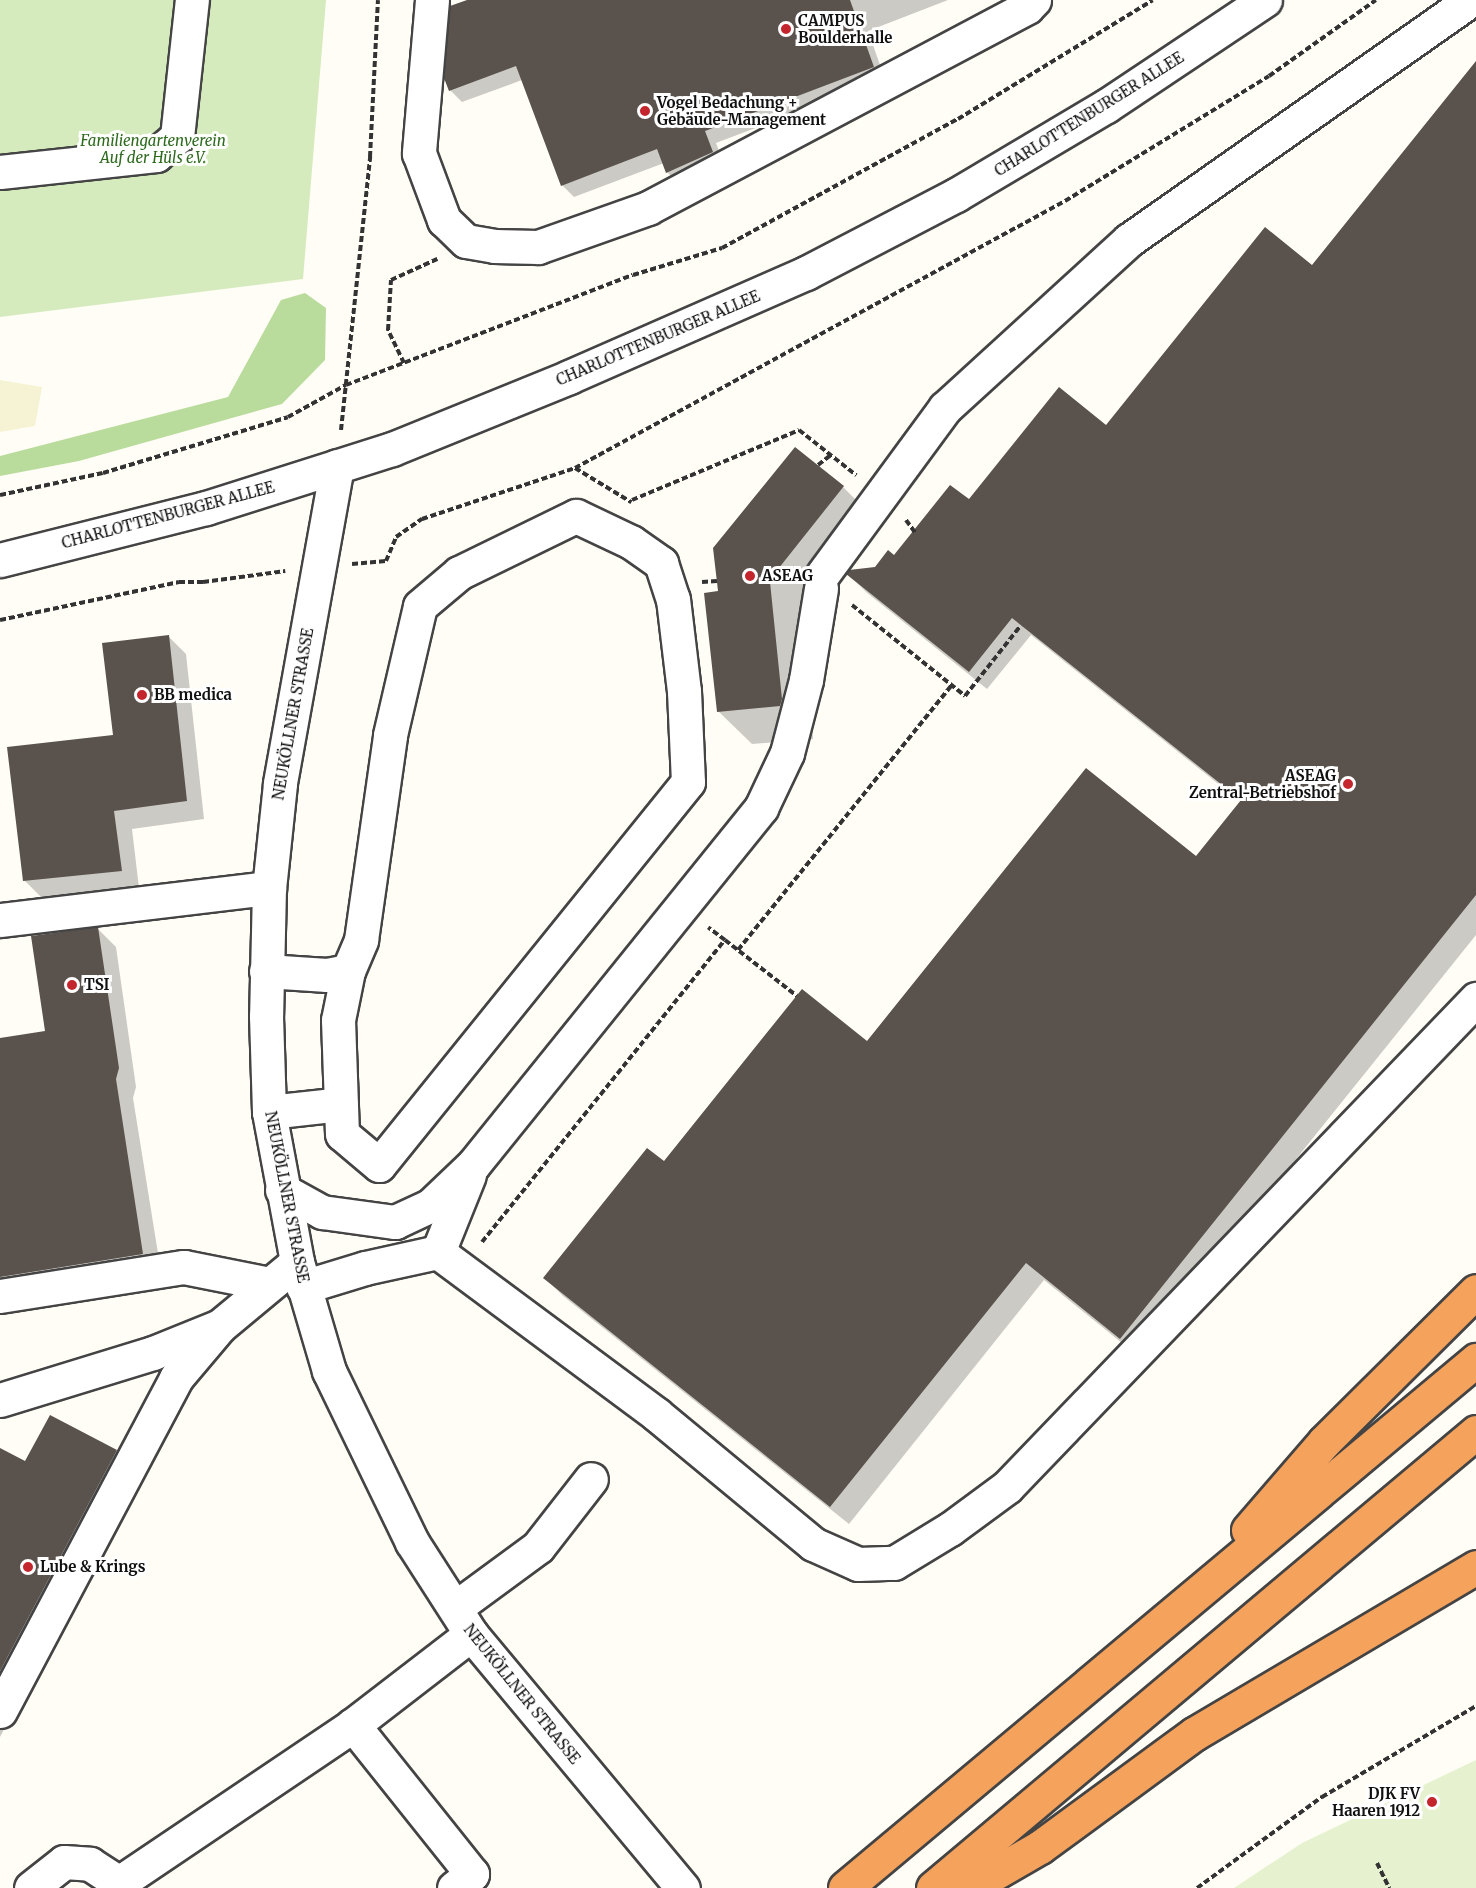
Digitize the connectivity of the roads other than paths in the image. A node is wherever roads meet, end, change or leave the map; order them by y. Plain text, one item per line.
1 (192, 0) edge
2 (432, 0) edge
3 (1034, 0) edge
4 (1265, 0) edge
5 (1472, 0) edge
6 (0, 172) edge
7 (337, 466) junction
8 (0, 560) edge
9 (269, 888) junction
10 (0, 920) edge
11 (266, 971) junction
12 (348, 972) junction
13 (1476, 999) edge
14 (341, 1104) junction
15 (269, 1112) junction
16 (473, 1165) junction
17 (282, 1190) junction
18 (449, 1260) junction
19 (300, 1275) junction
20 (269, 1284) junction
21 (1476, 1291) edge
22 (0, 1296) edge
23 (220, 1326) junction
24 (1476, 1360) edge
25 (0, 1400) edge
26 (1476, 1432) edge
27 (591, 1479) dead end
28 (1476, 1567) edge
29 (1182, 1606) junction
30 (463, 1621) junction
31 (0, 1711) edge
32 (353, 1725) junction
33 (119, 1886) edge
34 (31, 1888) edge
35 (454, 1888) edge
36 (683, 1888) edge
37 (845, 1888) edge
38 (933, 1888) edge
39 (969, 1888) edge

1 - 6 street
2 - 3 street
4 - 7 street, CHARLOTTENBURGER ALLEE
5 - 16 street
7 - 8 street, CHARLOTTENBURGER ALLEE
7 - 9 street, NEUKÖLLNER STRASSE
9 - 10 street
9 - 11 street, NEUKÖLLNER STRASSE
11 - 12 street
11 - 15 street, NEUKÖLLNER STRASSE
12 - 14 street
12 - 14 street
13 - 18 street
14 - 15 street
15 - 17 street, NEUKÖLLNER STRASSE
16 - 17 street
16 - 18 street
17 - 19 street, NEUKÖLLNER STRASSE
18 - 19 street
19 - 20 street
19 - 30 street, NEUKÖLLNER STRASSE
20 - 22 street
20 - 23 street
21 - 29 highway
23 - 25 street
23 - 31 street
24 - 29 highway
26 - 38 highway
27 - 30 street
28 - 39 highway
29 - 37 highway
30 - 32 street
30 - 36 street, NEUKÖLLNER STRASSE
32 - 33 street
32 - 35 street
33 - 34 street

